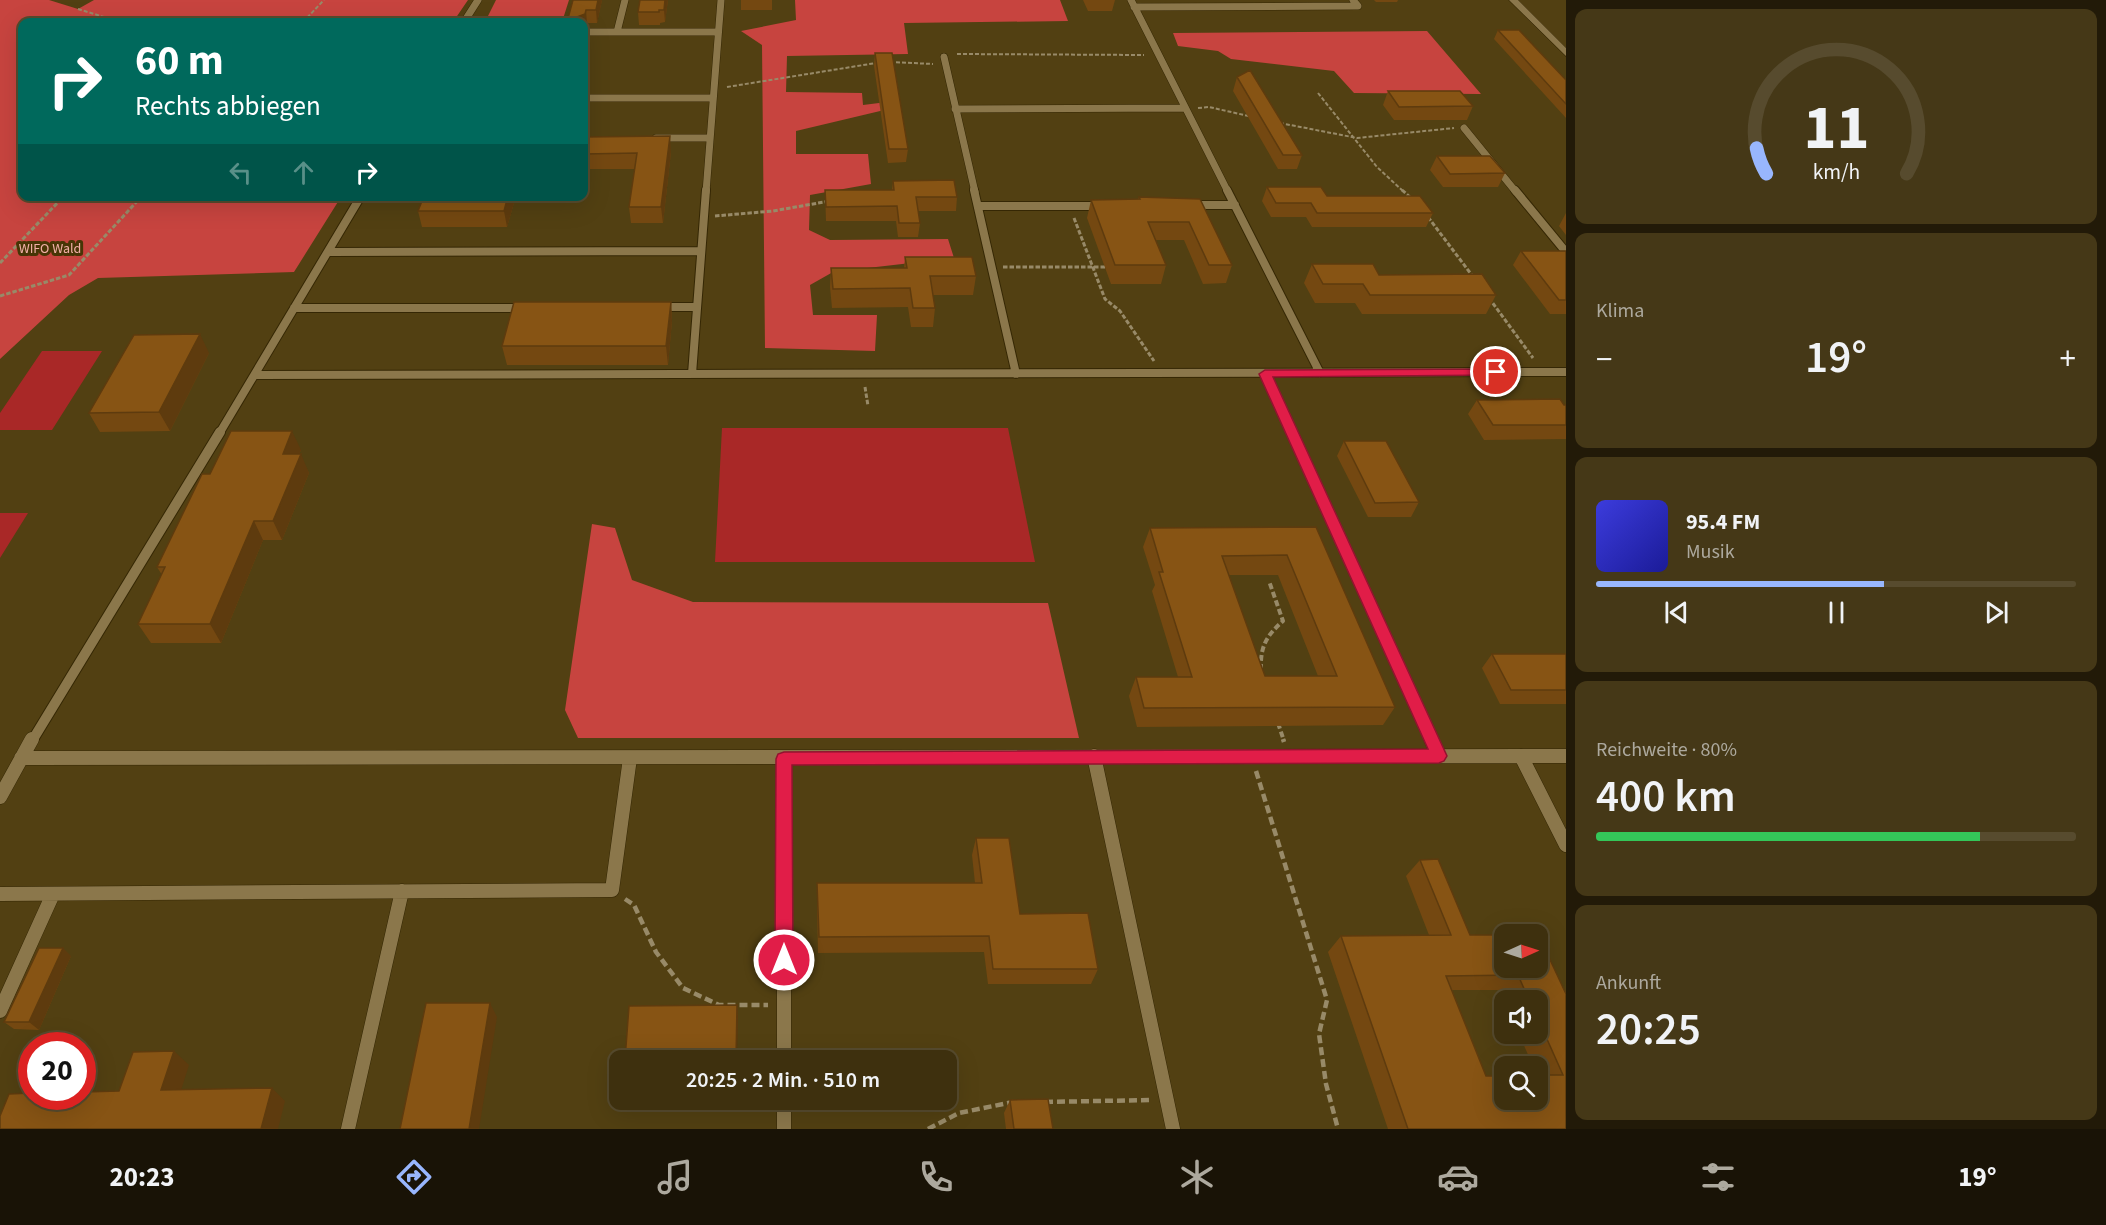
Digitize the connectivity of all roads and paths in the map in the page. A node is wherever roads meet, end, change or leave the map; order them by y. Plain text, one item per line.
1 (324, 0) edge
2 (478, 0) edge
3 (625, 0) edge
4 (721, 0) edge
5 (1227, 0) edge
6 (1353, 0) edge
7 (1513, 0) edge
8 (1132, 3) edge
9 (1231, 7) junction
10 (78, 9) dead end
11 (107, 18) edge
12 (307, 18) edge
13 (467, 18) edge
14 (588, 32) edge
15 (617, 32) junction
16 (718, 32) junction
17 (1566, 53) edge
18 (954, 54) dead end
19 (1158, 55) junction
20 (944, 57) dead end
21 (929, 58) dead end
22 (928, 63) junction
23 (946, 67) junction
24 (714, 87) junction
25 (1318, 93) dead end
26 (588, 98) edge
27 (713, 98) junction
28 (1185, 108) junction
29 (956, 109) junction
30 (1261, 119) edge
31 (1271, 121) edge
32 (1464, 128) joint
33 (652, 138) edge
34 (710, 138) junction
35 (1355, 138) junction
36 (837, 199) edge
37 (1413, 199) edge
38 (59, 201) edge
39 (137, 201) edge
40 (358, 201) edge
41 (1235, 205) junction
42 (978, 206) junction
43 (1072, 206) junction
44 (1107, 206) edge
45 (1176, 206) edge
46 (704, 217) junction
47 (1427, 217) edge
48 (701, 251) junction
49 (328, 252) junction
50 (1566, 252) edge
51 (0, 263) edge
52 (992, 267) junction
53 (1091, 267) junction
54 (1105, 267) dead end
55 (1479, 284) edge
56 (1486, 293) edge
57 (0, 296) edge
58 (650, 307) edge
59 (697, 307) junction
60 (294, 308) junction
61 (531, 308) edge
62 (1543, 372) junction
63 (1566, 372) edge
64 (692, 374) junction
65 (864, 374) junction
66 (1016, 374) junction
67 (1160, 374) junction
68 (1265, 374) junction
69 (1320, 374) junction
70 (255, 375) junction
71 (867, 406) dead end
72 (1269, 581) dead end
73 (1262, 675) edge
74 (1278, 722) edge
75 (1094, 756) junction
76 (1252, 756) junction
77 (1289, 756) junction
78 (1439, 756) junction
79 (1521, 756) junction
80 (1566, 756) edge
81 (21, 758) junction
82 (630, 758) junction
83 (784, 759) junction
84 (0, 797) edge
85 (1566, 845) edge
86 (612, 890) junction
87 (402, 891) junction
88 (0, 894) edge
89 (53, 894) junction
90 (784, 1005) junction
91 (0, 1011) edge
92 (784, 1050) edge
93 (1167, 1100) junction
94 (1016, 1102) edge
95 (1039, 1102) edge
96 (784, 1110) edge
97 (348, 1129) edge
98 (784, 1129) edge
99 (928, 1129) edge
100 (1173, 1129) edge
101 (1338, 1129) edge

1 - 12 path
2 - 13 lane
3 - 15 lane
4 - 16 lane
5 - 9 lane
6 - 9 lane
7 - 17 street
8 - 9 lane
8 - 19 lane
10 - 11 path
14 - 15 lane
15 - 16 lane
16 - 24 lane
18 - 19 path
19 - 28 lane
20 - 23 lane
21 - 22 path
22 - 23 path
22 - 24 path
23 - 29 lane
24 - 27 lane
25 - 35 path
26 - 27 lane
27 - 34 lane
28 - 29 lane
28 - 30 path
28 - 41 lane
29 - 42 lane
31 - 35 path
32 - 35 path
32 - 50 lane
33 - 34 lane
34 - 46 lane
35 - 37 path
36 - 46 path
38 - 51 path
39 - 57 path
40 - 49 lane
41 - 45 lane
41 - 69 lane
42 - 43 lane
42 - 52 lane
43 - 44 lane
43 - 53 path
46 - 48 lane
47 - 55 path
48 - 49 lane
48 - 59 lane
49 - 60 lane
52 - 53 path
52 - 66 lane
53 - 54 path
53 - 67 path
56 - 62 path
58 - 59 lane
59 - 64 lane
60 - 61 lane
60 - 70 lane
62 - 63 lane
62 - 69 lane
64 - 65 lane
64 - 70 lane
65 - 66 lane
65 - 71 path
66 - 67 lane
67 - 68 lane
68 - 69 lane
68 - 78 lane
70 - 81 lane
72 - 73 path
74 - 77 path
75 - 76 lane
75 - 83 lane
75 - 93 lane
76 - 77 lane
76 - 101 path
77 - 78 lane
78 - 79 lane
79 - 80 lane
79 - 85 lane
81 - 82 lane
81 - 84 lane
82 - 83 lane
82 - 86 lane
83 - 90 lane
86 - 87 lane
86 - 90 path
87 - 89 lane
87 - 97 lane
88 - 89 lane
89 - 91 lane
90 - 92 lane
93 - 95 path
93 - 100 lane
94 - 99 path
96 - 98 lane

